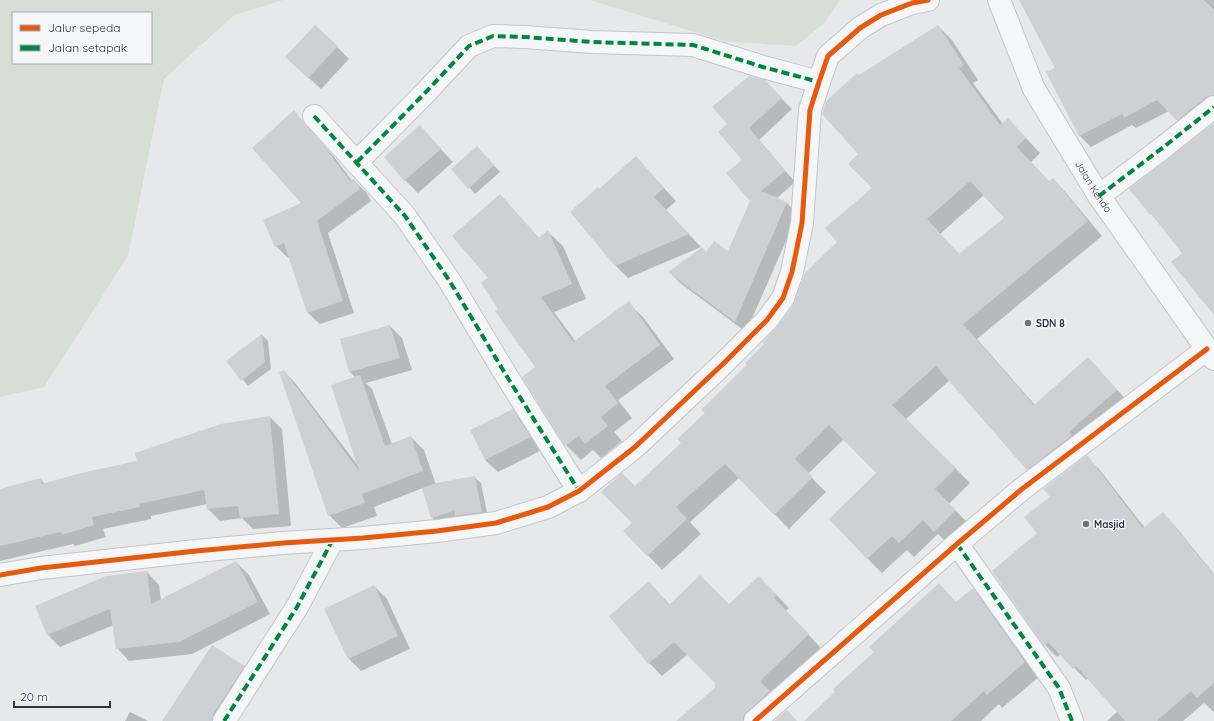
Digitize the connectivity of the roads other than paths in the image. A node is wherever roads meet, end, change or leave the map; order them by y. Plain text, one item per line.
1 (928, 0) edge
2 (999, 0) edge
3 (818, 82) junction
4 (1214, 107) edge
5 (314, 116) dead end
6 (357, 162) junction
7 (1099, 196) junction
8 (1210, 354) edge
9 (579, 491) junction
10 (332, 541) junction
11 (957, 544) junction
12 (0, 575) edge
13 (224, 721) edge
14 (755, 721) edge
15 (1072, 721) edge

1 - 3 street
2 - 7 street, Jalan Kendo
3 - 6 street
3 - 9 street
4 - 7 street
5 - 6 street
6 - 9 street
7 - 8 street, Jalan Kendo
8 - 11 street
9 - 10 street
10 - 12 street
10 - 13 street
11 - 14 street
11 - 15 street

